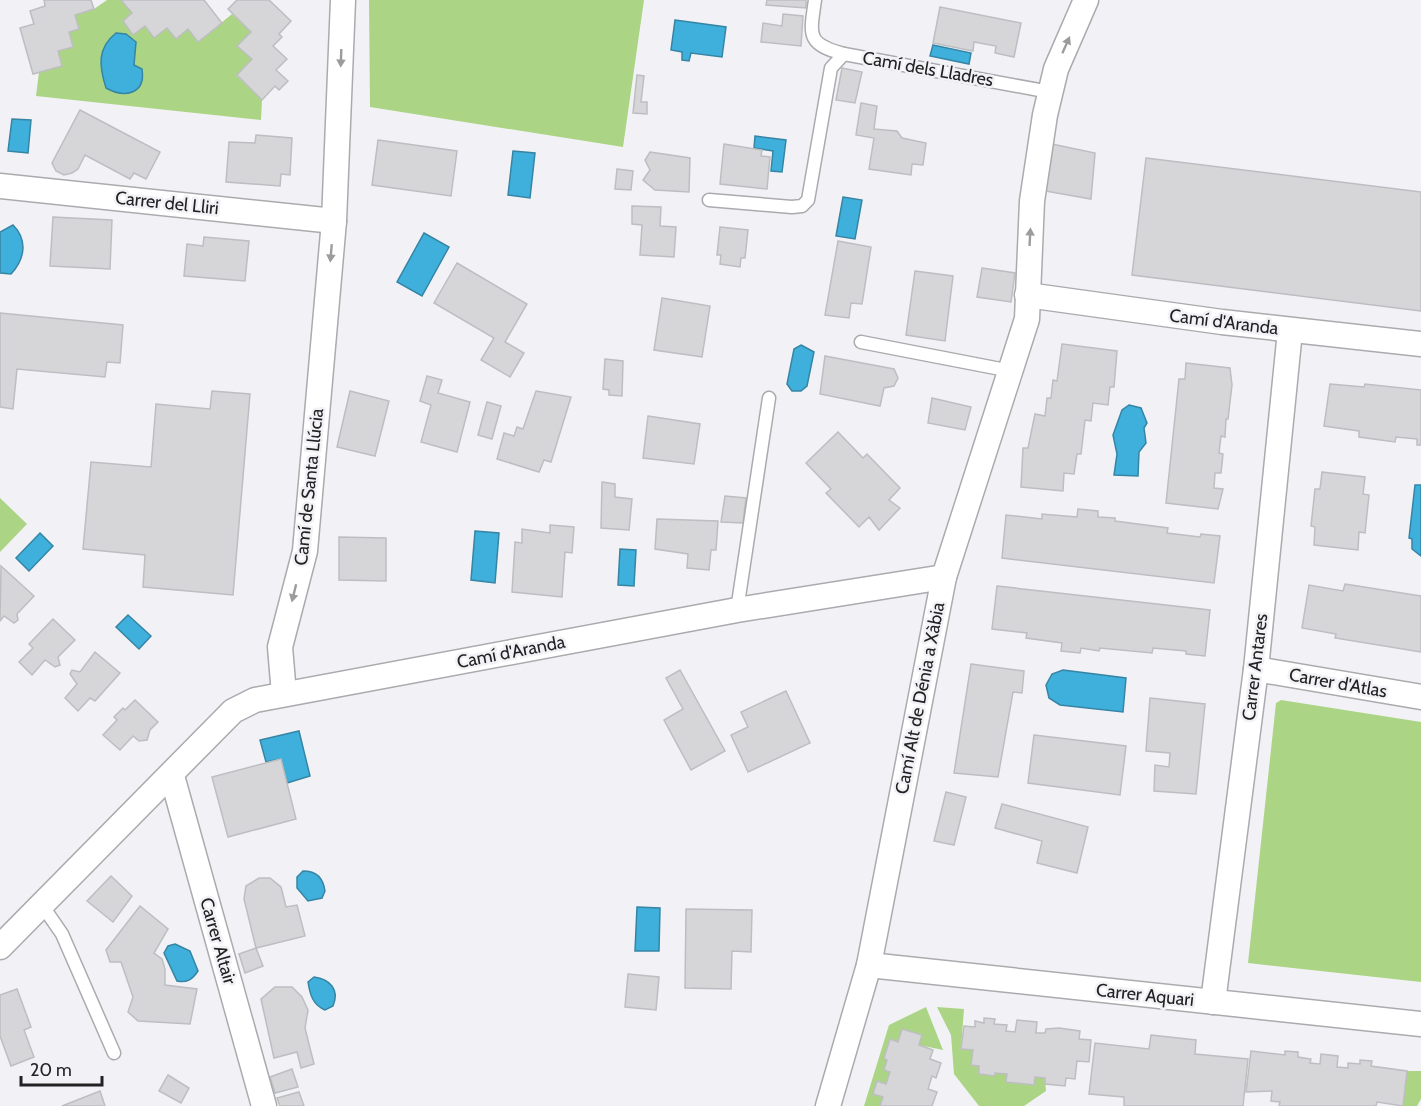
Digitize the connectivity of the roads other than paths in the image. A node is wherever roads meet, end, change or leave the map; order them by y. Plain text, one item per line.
1 (343, 0) edge
2 (815, 0) edge
3 (1086, 0) edge
4 (844, 54) junction
5 (1050, 92) junction
6 (0, 186) edge
7 (710, 200) dead end
8 (334, 221) junction
9 (1027, 295) junction
10 (1290, 331) junction
11 (861, 342) dead end
12 (1421, 344) edge
13 (1011, 371) junction
14 (769, 398) dead end
15 (944, 577) junction
16 (737, 610) junction
17 (1256, 669) junction
18 (284, 694) junction
19 (1421, 697) edge
20 (172, 776) junction
21 (42, 905) junction
22 (0, 947) edge
23 (868, 965) junction
24 (1213, 1002) junction
25 (1421, 1024) edge
26 (114, 1053) dead end
27 (264, 1106) edge
28 (828, 1106) edge

1 -> 8 street, Camí de Santa Llúcia
2 - 4 lane
5 -> 3 street
4 - 5 lane, Camí dels Lladres
4 - 7 lane, Camí dels Lladres
9 -> 5 street
6 - 8 street, Carrer del Lliri
8 -> 18 street, Camí de Santa Llúcia
9 - 10 street, Camí d'Aranda
9 - 13 street, Camí Alt de Dénia a Xàbia
10 - 12 street, Camí d'Aranda
10 - 17 street, Carrer Antares
11 - 13 lane
13 - 15 street, Camí Alt de Dénia a Xàbia
14 - 16 lane
15 - 16 street, Camí d'Aranda
15 - 23 street, Camí Alt de Dénia a Xàbia
16 - 18 street, Camí d'Aranda
17 - 19 street, Carrer d'Atlas
17 - 24 street, Carrer Antares
18 - 20 street
20 - 21 street
20 - 27 street, Carrer Altair
21 - 22 street
21 - 26 lane
23 - 24 street, Carrer Aquari
23 - 28 street, Camí Alt de Dénia a Xàbia
24 - 25 street, Carrer Aquari

